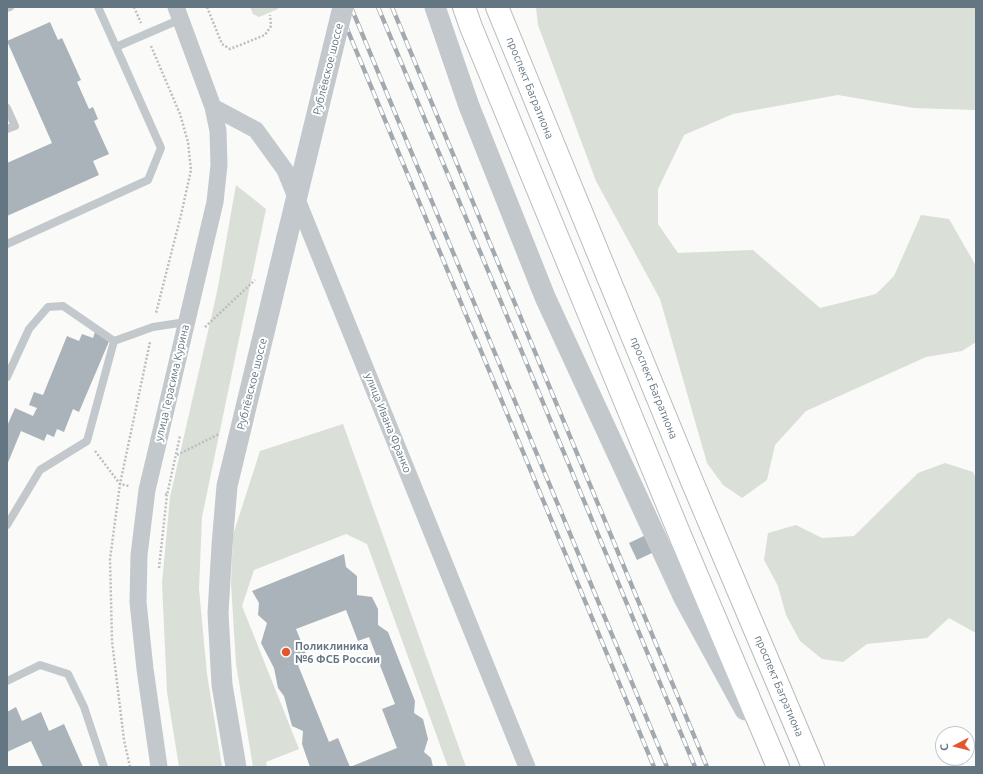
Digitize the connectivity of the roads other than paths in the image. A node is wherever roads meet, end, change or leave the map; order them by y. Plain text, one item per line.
1 (10, 7) edge
2 (98, 7) edge
3 (343, 7) edge
4 (435, 7) edge
5 (464, 7) edge
6 (497, 7) edge
7 (7, 8) edge
8 (179, 13) edge
9 (116, 47) junction
10 (213, 107) junction
11 (7, 108) edge
12 (7, 130) edge
13 (7, 244) edge
14 (193, 327) junction
15 (114, 341) junction
16 (7, 377) edge
17 (7, 525) edge
18 (7, 681) edge
19 (104, 767) edge
20 (159, 767) edge
21 (236, 767) edge
22 (527, 767) edge
23 (777, 767) edge
24 (813, 767) edge

1 - 7 lane
2 - 9 lane
3 - 21 street, Рублёвское шоссе, bridge
4 - 23 street
5 - 23 main road
6 - 24 main road, проспект Багратиона
8 - 9 lane
8 - 10 street, улица Герасима Курина
9 - 13 lane
10 - 14 street, улица Герасима Курина
10 - 22 street, улица Ивана Франко
11 - 12 lane
14 - 15 lane
14 - 20 street, улица Герасима Курина
15 - 16 lane
15 - 17 lane
18 - 19 lane

